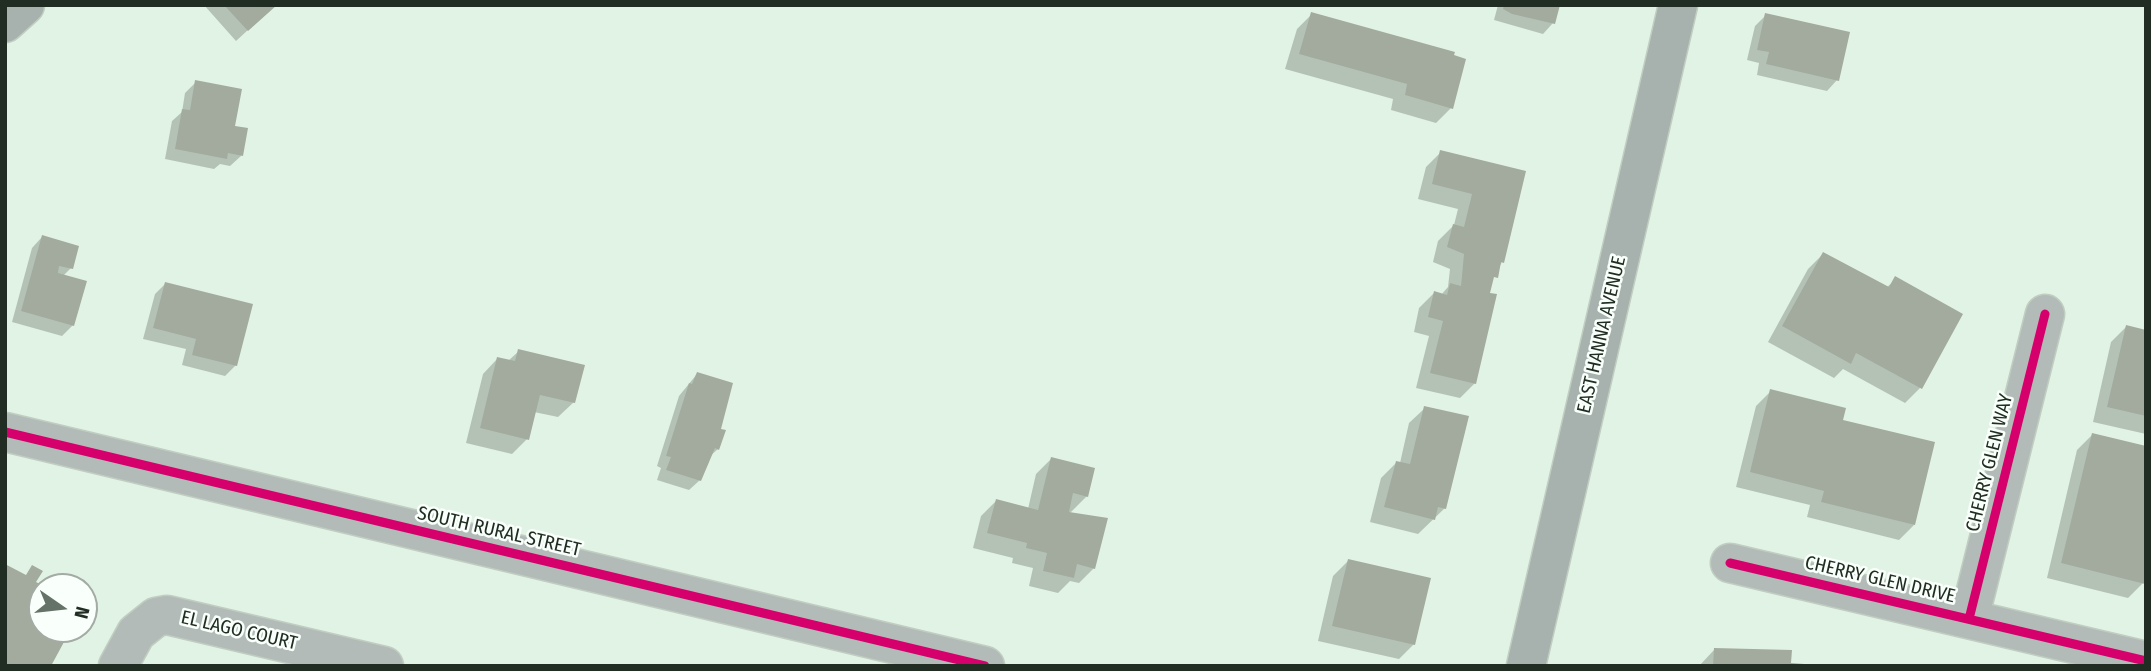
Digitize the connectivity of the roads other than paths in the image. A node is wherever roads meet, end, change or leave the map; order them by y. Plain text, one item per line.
1 (25, 5) edge
2 (1678, 5) edge
3 (5, 23) edge
4 (2045, 314) dead end
5 (5, 432) edge
6 (1730, 563) dead end
7 (1969, 619) junction
8 (873, 652) edge
9 (2084, 656) edge
10 (2146, 661) edge
11 (118, 666) edge
12 (384, 666) edge
13 (985, 666) edge
14 (1526, 666) edge

1 - 3 main road
2 - 14 main road, EAST HANNA AVENUE
4 - 7 street, CHERRY GLEN WAY
5 - 8 street, SOUTH RURAL STREET
6 - 7 street, CHERRY GLEN DRIVE
7 - 9 street, CHERRY GLEN DRIVE
8 - 13 street, SOUTH RURAL STREET
9 - 10 street, CHERRY GLEN DRIVE
11 - 12 street, EL LAGO COURT

